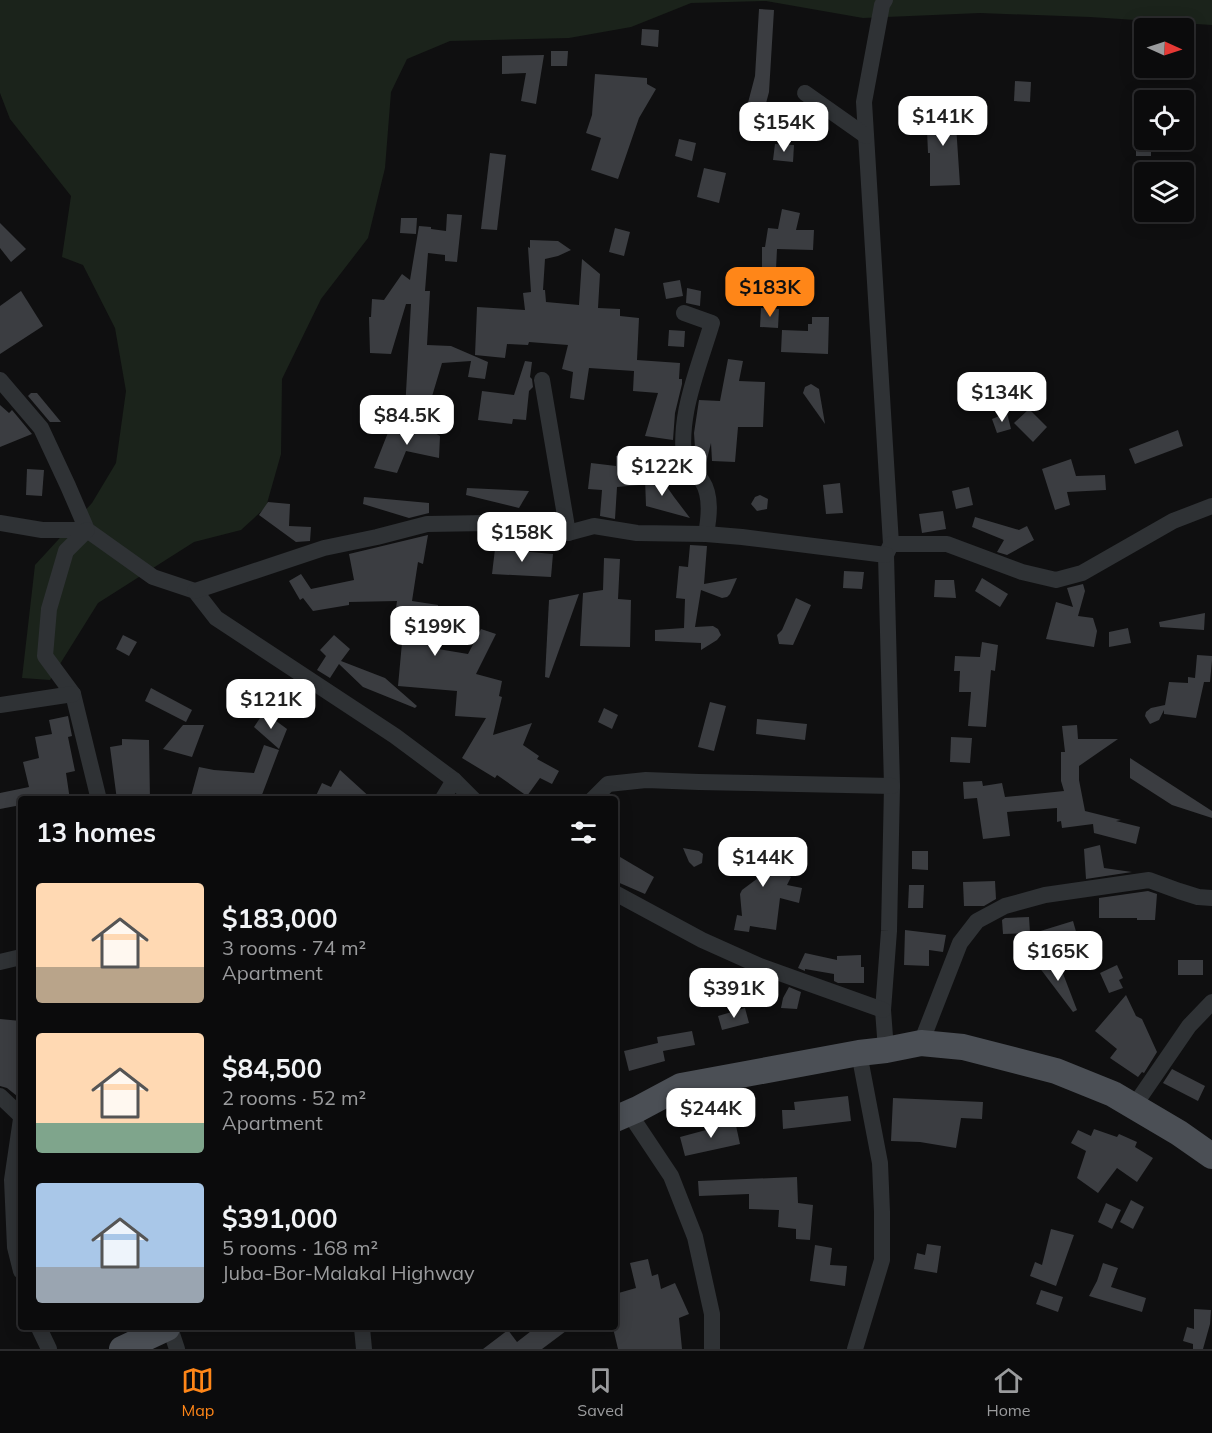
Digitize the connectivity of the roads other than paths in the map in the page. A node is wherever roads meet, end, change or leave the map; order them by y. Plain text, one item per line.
1 (885, 0) edge
2 (805, 93) dead end
3 (866, 136) junction
4 (684, 313) dead end
5 (0, 380) edge
6 (542, 380) dead end
7 (1212, 506) edge
8 (0, 523) edge
9 (87, 530) junction
10 (568, 533) junction
11 (706, 534) junction
12 (889, 550) junction
13 (195, 591) junction
14 (73, 694) junction
15 (0, 705) edge
16 (454, 780) junction
17 (892, 786) junction
18 (98, 796) edge
19 (444, 796) edge
20 (470, 796) edge
21 (596, 796) edge
22 (618, 895) edge
23 (1212, 898) edge
24 (18, 958) edge
25 (0, 962) edge
26 (1212, 1002) edge
27 (883, 1010) junction
28 (921, 1043) junction
29 (886, 1050) junction
30 (859, 1053) junction
31 (0, 1096) edge
32 (1134, 1106) junction
33 (18, 1115) edge
34 (622, 1116) edge
35 (18, 1139) edge
36 (1212, 1156) edge
37 (18, 1259) edge
38 (40, 1330) edge
39 (164, 1330) edge
40 (169, 1330) edge
41 (362, 1330) edge
42 (49, 1349) edge
43 (122, 1349) edge
44 (177, 1349) edge
45 (364, 1349) edge
46 (712, 1349) edge
47 (855, 1349) edge

1 - 3 street
2 - 3 street
3 - 12 street
4 - 11 street
5 - 9 street
6 - 10 street
7 - 12 street
8 - 9 street
9 - 13 street
9 - 14 street
10 - 11 street
10 - 13 street
11 - 12 street
12 - 17 street
13 - 16 street
14 - 15 street
14 - 18 street
16 - 19 street
16 - 20 street
17 - 21 street
17 - 27 street
22 - 27 street
23 - 28 street
24 - 25 street
26 - 32 street
27 - 29 street
28 - 29 main road
28 - 32 main road
29 - 30 main road
30 - 34 main road
30 - 47 street
31 - 33 street
32 - 36 main road
34 - 46 street
35 - 37 street
38 - 42 street
39 - 43 main road
40 - 44 street
41 - 45 street

